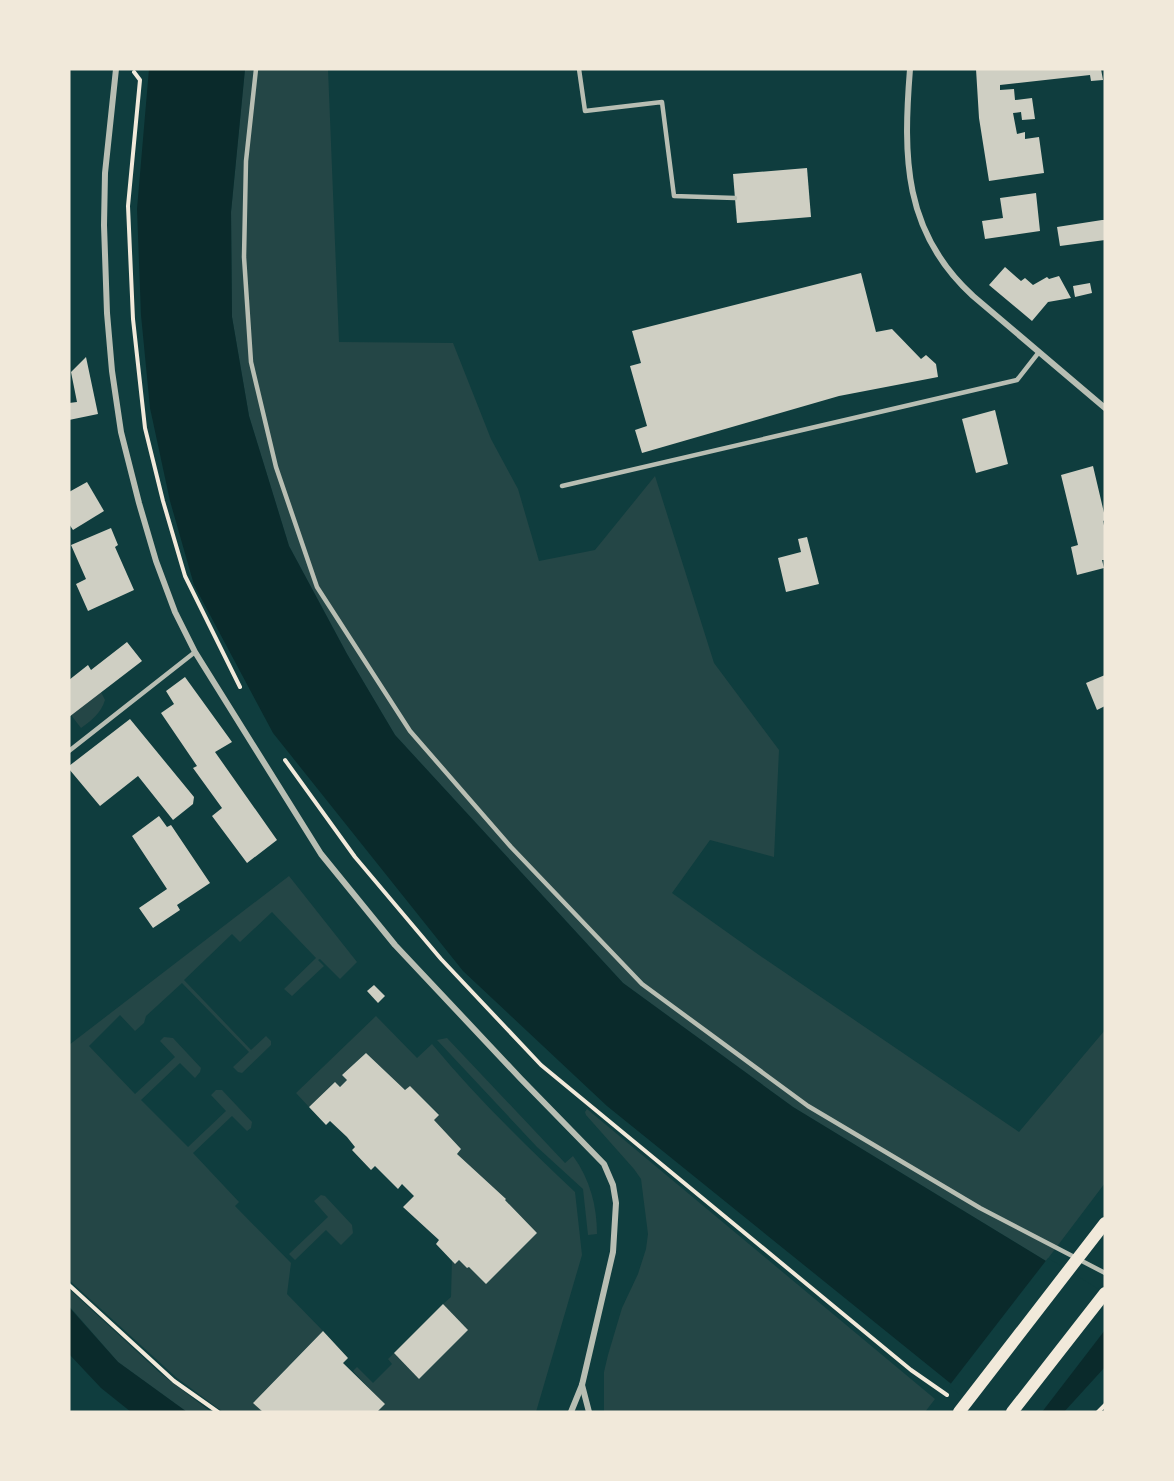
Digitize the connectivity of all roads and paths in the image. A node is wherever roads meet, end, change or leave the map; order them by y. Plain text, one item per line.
1 (116, 69) edge
2 (131, 69) edge
3 (256, 69) edge
4 (579, 69) edge
5 (910, 69) edge
6 (735, 198) dead end
7 (1039, 352) junction
8 (1105, 408) edge
9 (561, 486) dead end
10 (195, 652) junction
11 (241, 688) dead end
12 (69, 751) edge
13 (283, 756) dead end
14 (1105, 1223) edge
15 (1105, 1273) edge
16 (69, 1285) edge
17 (1105, 1293) edge
18 (582, 1385) junction
19 (949, 1396) dead end
20 (1105, 1405) edge
21 (218, 1412) edge
22 (571, 1412) edge
23 (589, 1412) edge
24 (959, 1412) edge
25 (1012, 1412) edge
26 (1098, 1412) edge

1 - 10 street
2 - 11 path
3 - 15 lane
4 - 6 lane
5 - 7 street
7 - 8 street
7 - 9 lane
10 - 12 lane
10 - 18 street
13 - 19 path
14 - 24 main road
16 - 21 path
17 - 25 main road
18 - 22 street
18 - 23 street
20 - 26 path

